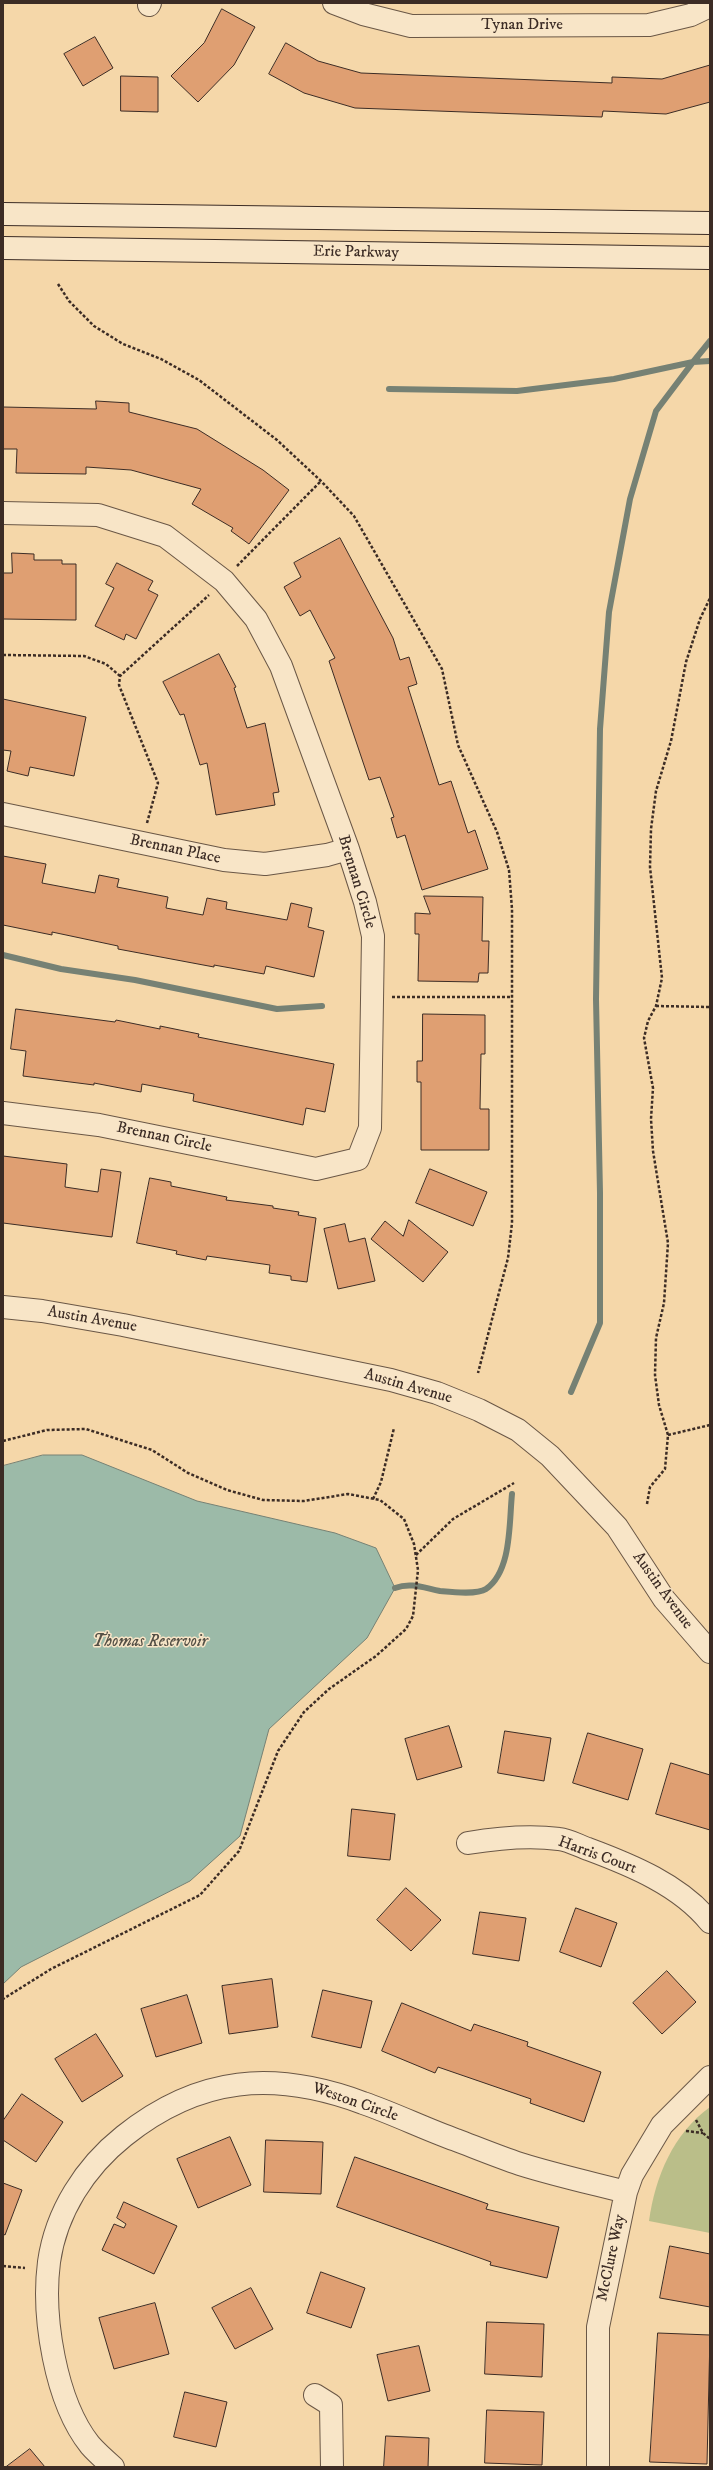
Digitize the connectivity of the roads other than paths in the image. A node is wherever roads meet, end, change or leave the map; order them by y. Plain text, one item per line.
1 (334, 3) edge
2 (710, 6) edge
3 (3, 214) edge
4 (710, 223) edge
5 (3, 248) edge
6 (710, 258) edge
7 (3, 513) edge
8 (3, 814) edge
9 (348, 849) junction
10 (3, 1113) edge
11 (3, 1307) edge
12 (710, 1652) edge
13 (468, 1843) dead end
14 (710, 1922) edge
15 (710, 2077) edge
16 (626, 2192) junction
17 (315, 2395) dead end
18 (113, 2467) edge
19 (332, 2467) edge
20 (598, 2467) edge

1 - 2 street, Tynan Drive
3 - 4 street
5 - 6 street, Erie Parkway
7 - 9 street, Brennan Circle
8 - 9 street, Brennan Place
9 - 10 street, Brennan Circle
11 - 12 street, Austin Avenue
13 - 14 street, Harris Court
15 - 16 street, McClure Way
16 - 18 street, Weston Circle
16 - 20 street, McClure Way
17 - 19 street

